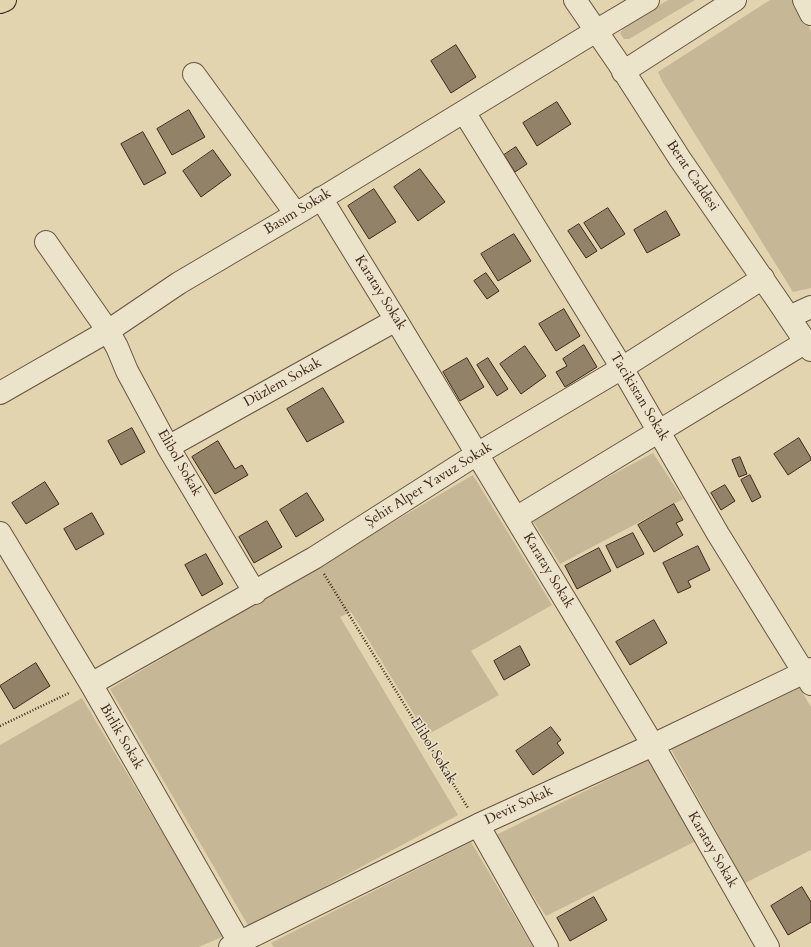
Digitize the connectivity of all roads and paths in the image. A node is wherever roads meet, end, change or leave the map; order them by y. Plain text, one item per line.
1 (5, 0) edge
2 (575, 0) edge
3 (648, 0) edge
4 (735, 0) edge
5 (804, 0) edge
6 (0, 2) edge
7 (811, 14) edge
8 (596, 31) junction
9 (624, 72) junction
10 (194, 74) dead end
11 (464, 112) junction
12 (321, 198) junction
13 (296, 214) junction
14 (46, 242) dead end
15 (763, 278) junction
16 (811, 307) edge
17 (789, 317) junction
18 (396, 320) junction
19 (108, 331) junction
20 (808, 346) edge
21 (622, 368) junction
22 (0, 393) edge
23 (660, 432) junction
24 (168, 447) junction
25 (477, 454) junction
26 (516, 518) junction
27 (0, 533) edge
28 (314, 558) junction
29 (255, 593) junction
30 (809, 675) edge
31 (91, 684) junction
32 (69, 693) dead end
33 (0, 726) edge
34 (653, 745) junction
35 (478, 825) junction
36 (245, 943) edge
37 (548, 947) edge
38 (768, 947) edge

1 - 6 main road
2 - 8 street, Berat Caddesi
3 - 8 street, Basım Sokak
4 - 9 street
5 - 7 street
8 - 9 street, Berat Caddesi
8 - 11 street, Basım Sokak
9 - 15 street, Berat Caddesi
10 - 13 street
11 - 12 street, Basım Sokak
11 - 21 street, Tacikistan Sokak
12 - 13 street, Basım Sokak
12 - 18 street, Karatay Sokak
13 - 19 street, Basım Sokak
14 - 19 street, Elibol Sokak
15 - 17 street, Berat Caddesi
15 - 21 street, Şehit Alper Yavuz Sokak
16 - 17 street
17 - 20 street, Berat Caddesi
18 - 24 street, Düzlem Sokak
18 - 25 street, Karatay Sokak
19 - 22 street, Basım Sokak
19 - 24 street, Elibol Sokak
20 - 23 street
21 - 23 street, Tacikistan Sokak
21 - 25 street, Şehit Alper Yavuz Sokak
23 - 26 street
23 - 30 street, Tacikistan Sokak
24 - 29 street, Elibol Sokak
25 - 26 street, Karatay Sokak
25 - 28 street, Şehit Alper Yavuz Sokak
26 - 34 street, Karatay Sokak
27 - 31 street, Birlik Sokak
28 - 29 street, Şehit Alper Yavuz Sokak
28 - 35 path, Elibol Sokak
29 - 31 street, Şehit Alper Yavuz Sokak
30 - 34 street, Devir Sokak
31 - 36 street, Birlik Sokak
32 - 33 path
34 - 35 street, Devir Sokak
34 - 38 street, Karatay Sokak
35 - 36 street, Devir Sokak
35 - 37 street

